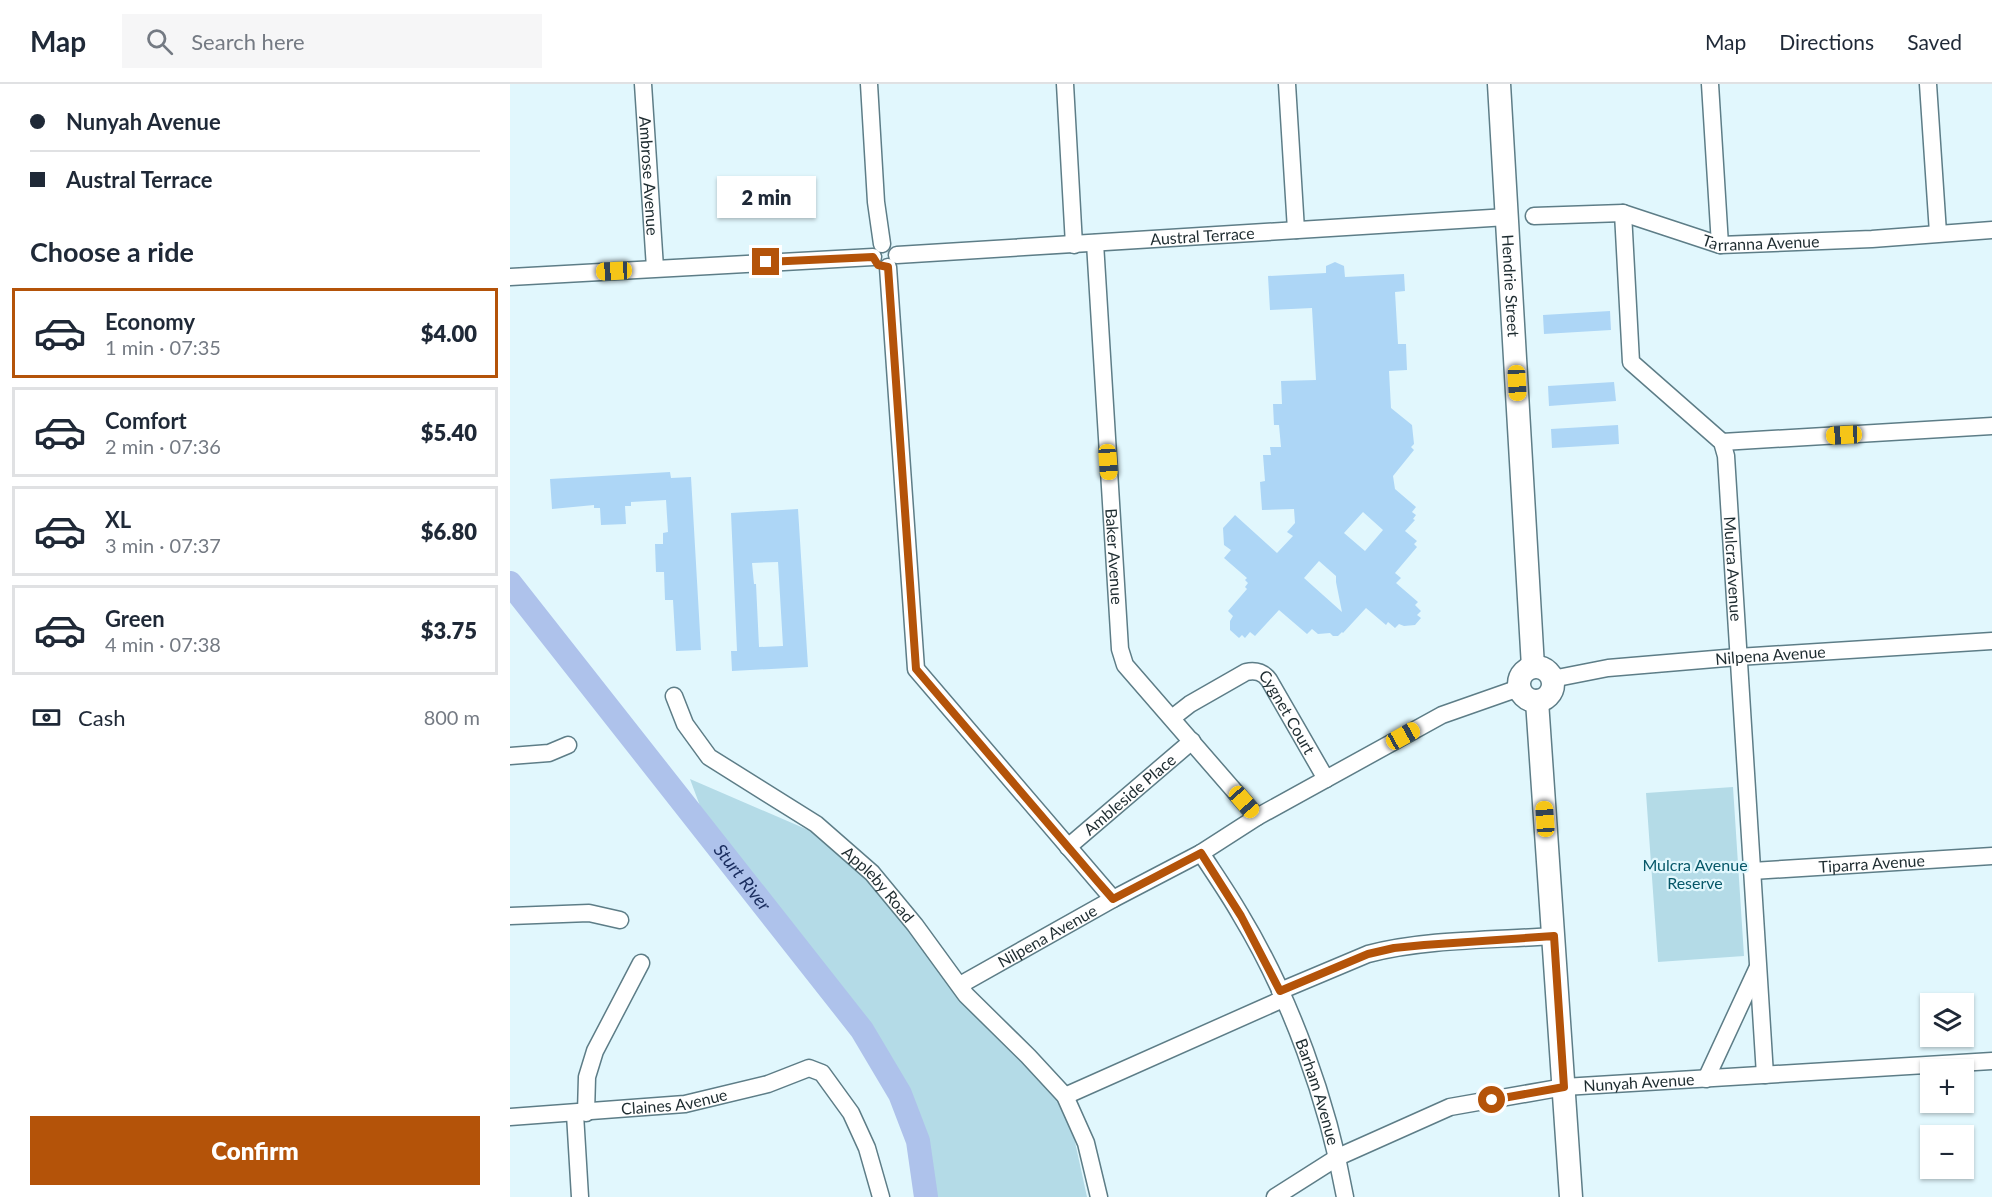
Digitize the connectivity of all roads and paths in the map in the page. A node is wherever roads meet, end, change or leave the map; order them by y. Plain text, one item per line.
1 (643, 84) edge
2 (869, 84) edge
3 (1065, 84) edge
4 (1287, 84) edge
5 (1499, 84) edge
6 (1710, 84) edge
7 (1928, 84) edge
8 (1623, 213) junction
9 (1534, 216) dead end
10 (1507, 217) junction
11 (1296, 230) junction
12 (1992, 230) edge
13 (1938, 233) junction
14 (1095, 243) junction
15 (1074, 245) junction
16 (1720, 246) junction
17 (877, 250) junction
18 (892, 261) junction
19 (655, 268) junction
20 (510, 277) edge
21 (1992, 426) edge
22 (1722, 442) junction
23 (1992, 641) edge
24 (1738, 657) junction
25 (1533, 667) junction
26 (1552, 679) junction
27 (1519, 688) junction
28 (674, 696) dead end
29 (1537, 701) junction
30 (1172, 718) junction
31 (1192, 741) junction
32 (567, 745) dead end
33 (510, 756) edge
34 (1326, 779) junction
35 (1257, 817) junction
36 (1068, 847) junction
37 (1201, 853) junction
38 (1992, 856) edge
39 (1752, 871) junction
40 (1113, 899) junction
41 (510, 916) edge
42 (620, 920) dead end
43 (1554, 936) junction
44 (640, 963) dead end
45 (1758, 966) junction
46 (960, 985) junction
47 (1282, 995) junction
48 (1992, 1061) edge
49 (1765, 1075) junction
50 (1706, 1079) junction
51 (1564, 1087) junction
52 (1065, 1096) junction
53 (580, 1113) junction
54 (510, 1117) edge
55 (1338, 1157) junction
56 (580, 1197) edge
57 (881, 1197) edge
58 (1099, 1197) edge
59 (1275, 1197) edge
60 (1345, 1197) edge
61 (1571, 1197) edge

1 - 19 street, Ambrose Avenue
2 - 17 street
3 - 15 street
4 - 11 street
5 - 10 street, Hendrie Street
6 - 16 street
7 - 13 street
8 - 9 street, Tarranna Avenue
8 - 16 street, Tarranna Avenue
8 - 22 street
10 - 11 street, Austral Terrace
10 - 25 street, Hendrie Street
11 - 14 street, Austral Terrace
12 - 13 street, Tarranna Avenue
13 - 16 street, Tarranna Avenue
14 - 15 street, Austral Terrace
14 - 30 street, Baker Avenue
15 - 18 street, Austral Terrace
17 - 18 street
17 - 19 street
18 - 36 street
19 - 20 street
21 - 22 street
22 - 24 street, Mulcra Avenue
23 - 24 street, Nilpena Avenue
24 - 26 street, Nilpena Avenue
24 - 39 street, Mulcra Avenue
25 - 26 street
25 - 27 street
26 - 29 street
27 - 29 street
27 - 34 street, Nilpena Avenue
28 - 46 street, Appleby Road
29 - 43 street
30 - 31 street, Baker Avenue
30 - 34 street, Cygnet Court
31 - 35 street, Baker Avenue
31 - 36 street, Ambleside Place
32 - 33 street
34 - 35 street, Nilpena Avenue
35 - 37 street, Nilpena Avenue
36 - 40 street
37 - 40 street, Nilpena Avenue
37 - 47 street, Barham Avenue
38 - 39 street, Tiparra Avenue
39 - 45 street, Mulcra Avenue
40 - 46 street, Nilpena Avenue
41 - 42 street
43 - 47 street
43 - 51 street
44 - 53 street
45 - 49 street, Mulcra Avenue
45 - 50 street, Mulcra Avenue
46 - 52 street, Appleby Road
47 - 52 street
47 - 55 street, Barham Avenue
48 - 49 street, Nunyah Avenue
49 - 50 street, Nunyah Avenue
50 - 51 street, Nunyah Avenue
51 - 55 street, Nunyah Avenue
51 - 61 street
52 - 58 street, Appleby Road
53 - 54 street, Claines Avenue
53 - 56 street
53 - 57 street, Claines Avenue
55 - 59 street, Nunyah Avenue
55 - 60 street, Barham Avenue

